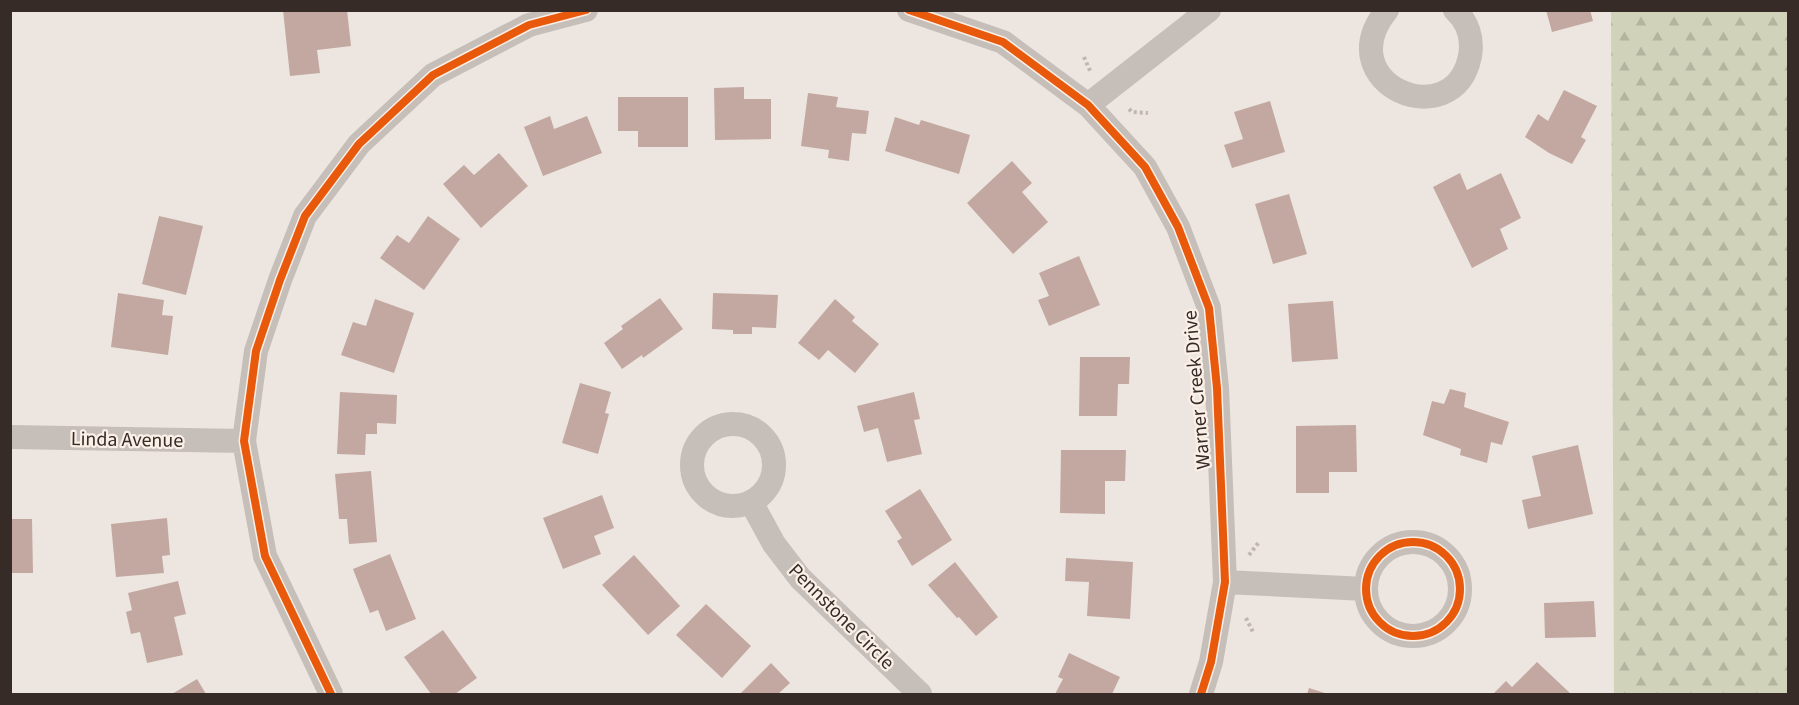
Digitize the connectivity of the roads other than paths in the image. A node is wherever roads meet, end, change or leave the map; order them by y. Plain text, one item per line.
1 (586, 10) edge
2 (909, 10) edge
3 (1209, 10) edge
4 (1455, 10) edge
5 (1379, 13) edge
6 (1088, 105) junction
7 (10, 437) edge
8 (244, 441) junction
9 (751, 502) dead end
10 (1225, 582) junction
11 (1365, 589) dead end
12 (331, 694) edge
13 (920, 694) edge
14 (1201, 694) edge

1 - 8 street
2 - 6 street, Warner Creek Drive
3 - 6 street
4 - 5 street
6 - 10 street, Warner Creek Drive
7 - 8 street, Linda Avenue
8 - 12 street
9 - 13 street, Pennstone Circle
10 - 11 street
10 - 14 street, Warner Creek Drive

